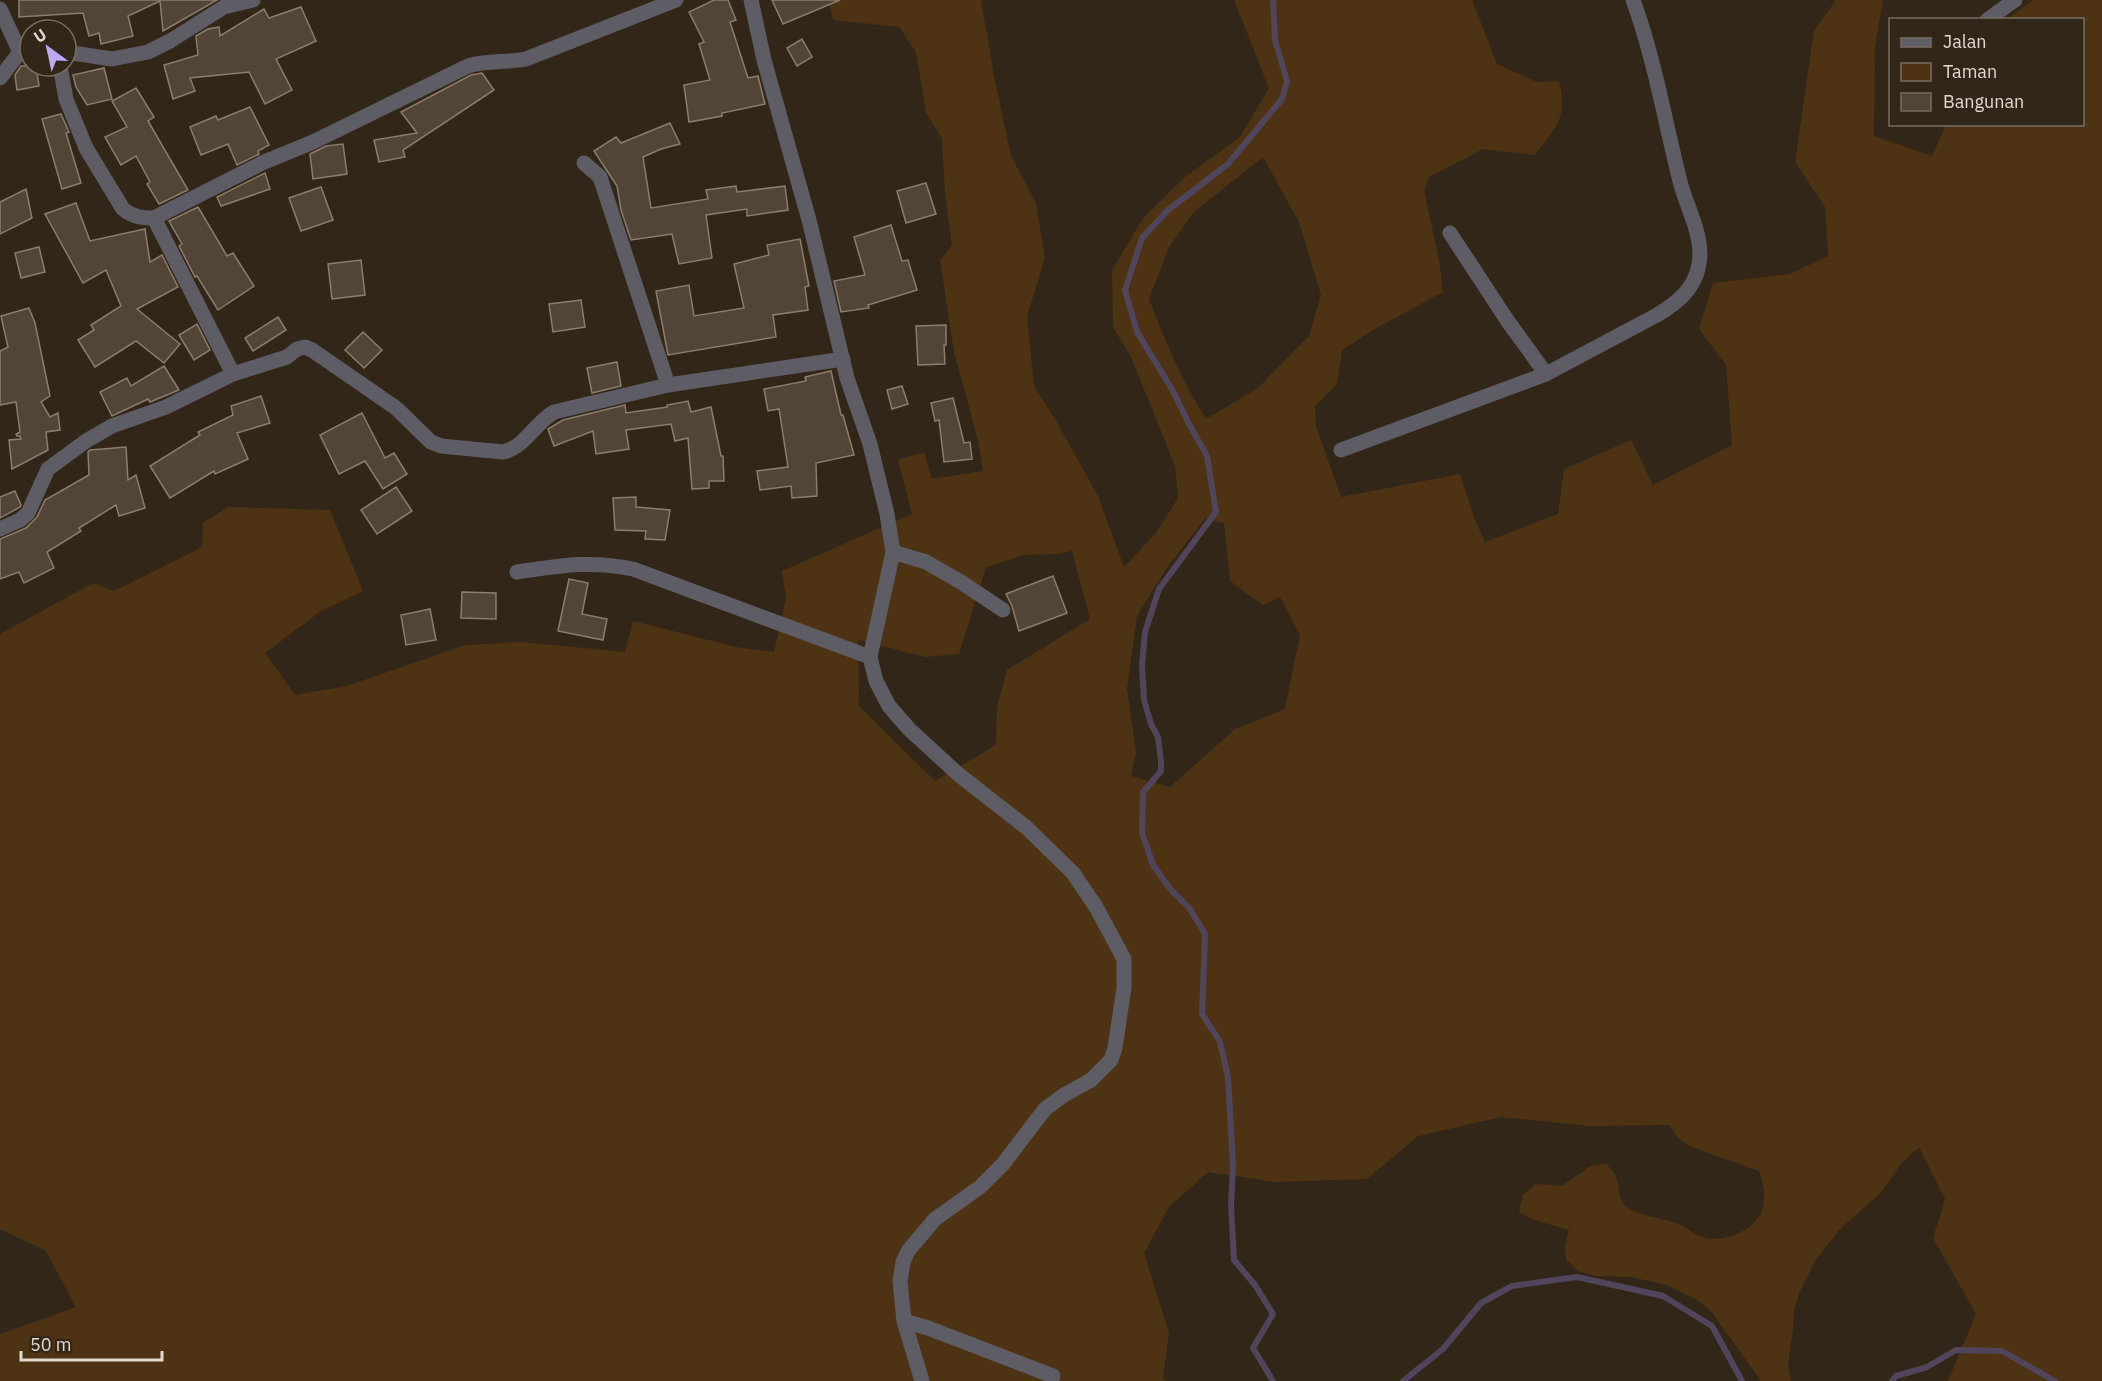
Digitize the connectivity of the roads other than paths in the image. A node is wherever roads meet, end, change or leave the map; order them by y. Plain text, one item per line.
1 (253, 0) edge
2 (676, 0) edge
3 (751, 0) edge
4 (1633, 0) edge
5 (2015, 0) edge
6 (0, 9) edge
7 (1990, 18) edge
8 (18, 39) edge
9 (78, 54) edge
10 (18, 59) edge
11 (0, 78) edge
12 (62, 78) edge
13 (584, 163) dead end
14 (154, 218) junction
15 (1450, 233) dead end
16 (843, 359) junction
17 (233, 374) junction
18 (1546, 374) junction
19 (668, 385) junction
20 (1341, 450) dead end
21 (0, 529) edge
22 (893, 552) junction
23 (517, 572) dead end
24 (1003, 610) dead end
25 (870, 657) junction
26 (904, 1321) junction
27 (1053, 1376) dead end
28 (922, 1381) edge

1 - 9 street
2 - 14 street
3 - 16 street
4 - 18 street
5 - 7 street
6 - 8 street
10 - 11 street
12 - 14 street
13 - 19 street
14 - 17 street
15 - 18 street
16 - 19 street
16 - 22 street
17 - 19 street
17 - 21 street
18 - 20 street
22 - 24 street
22 - 25 street
23 - 25 street
25 - 26 street
26 - 27 street
26 - 28 street

